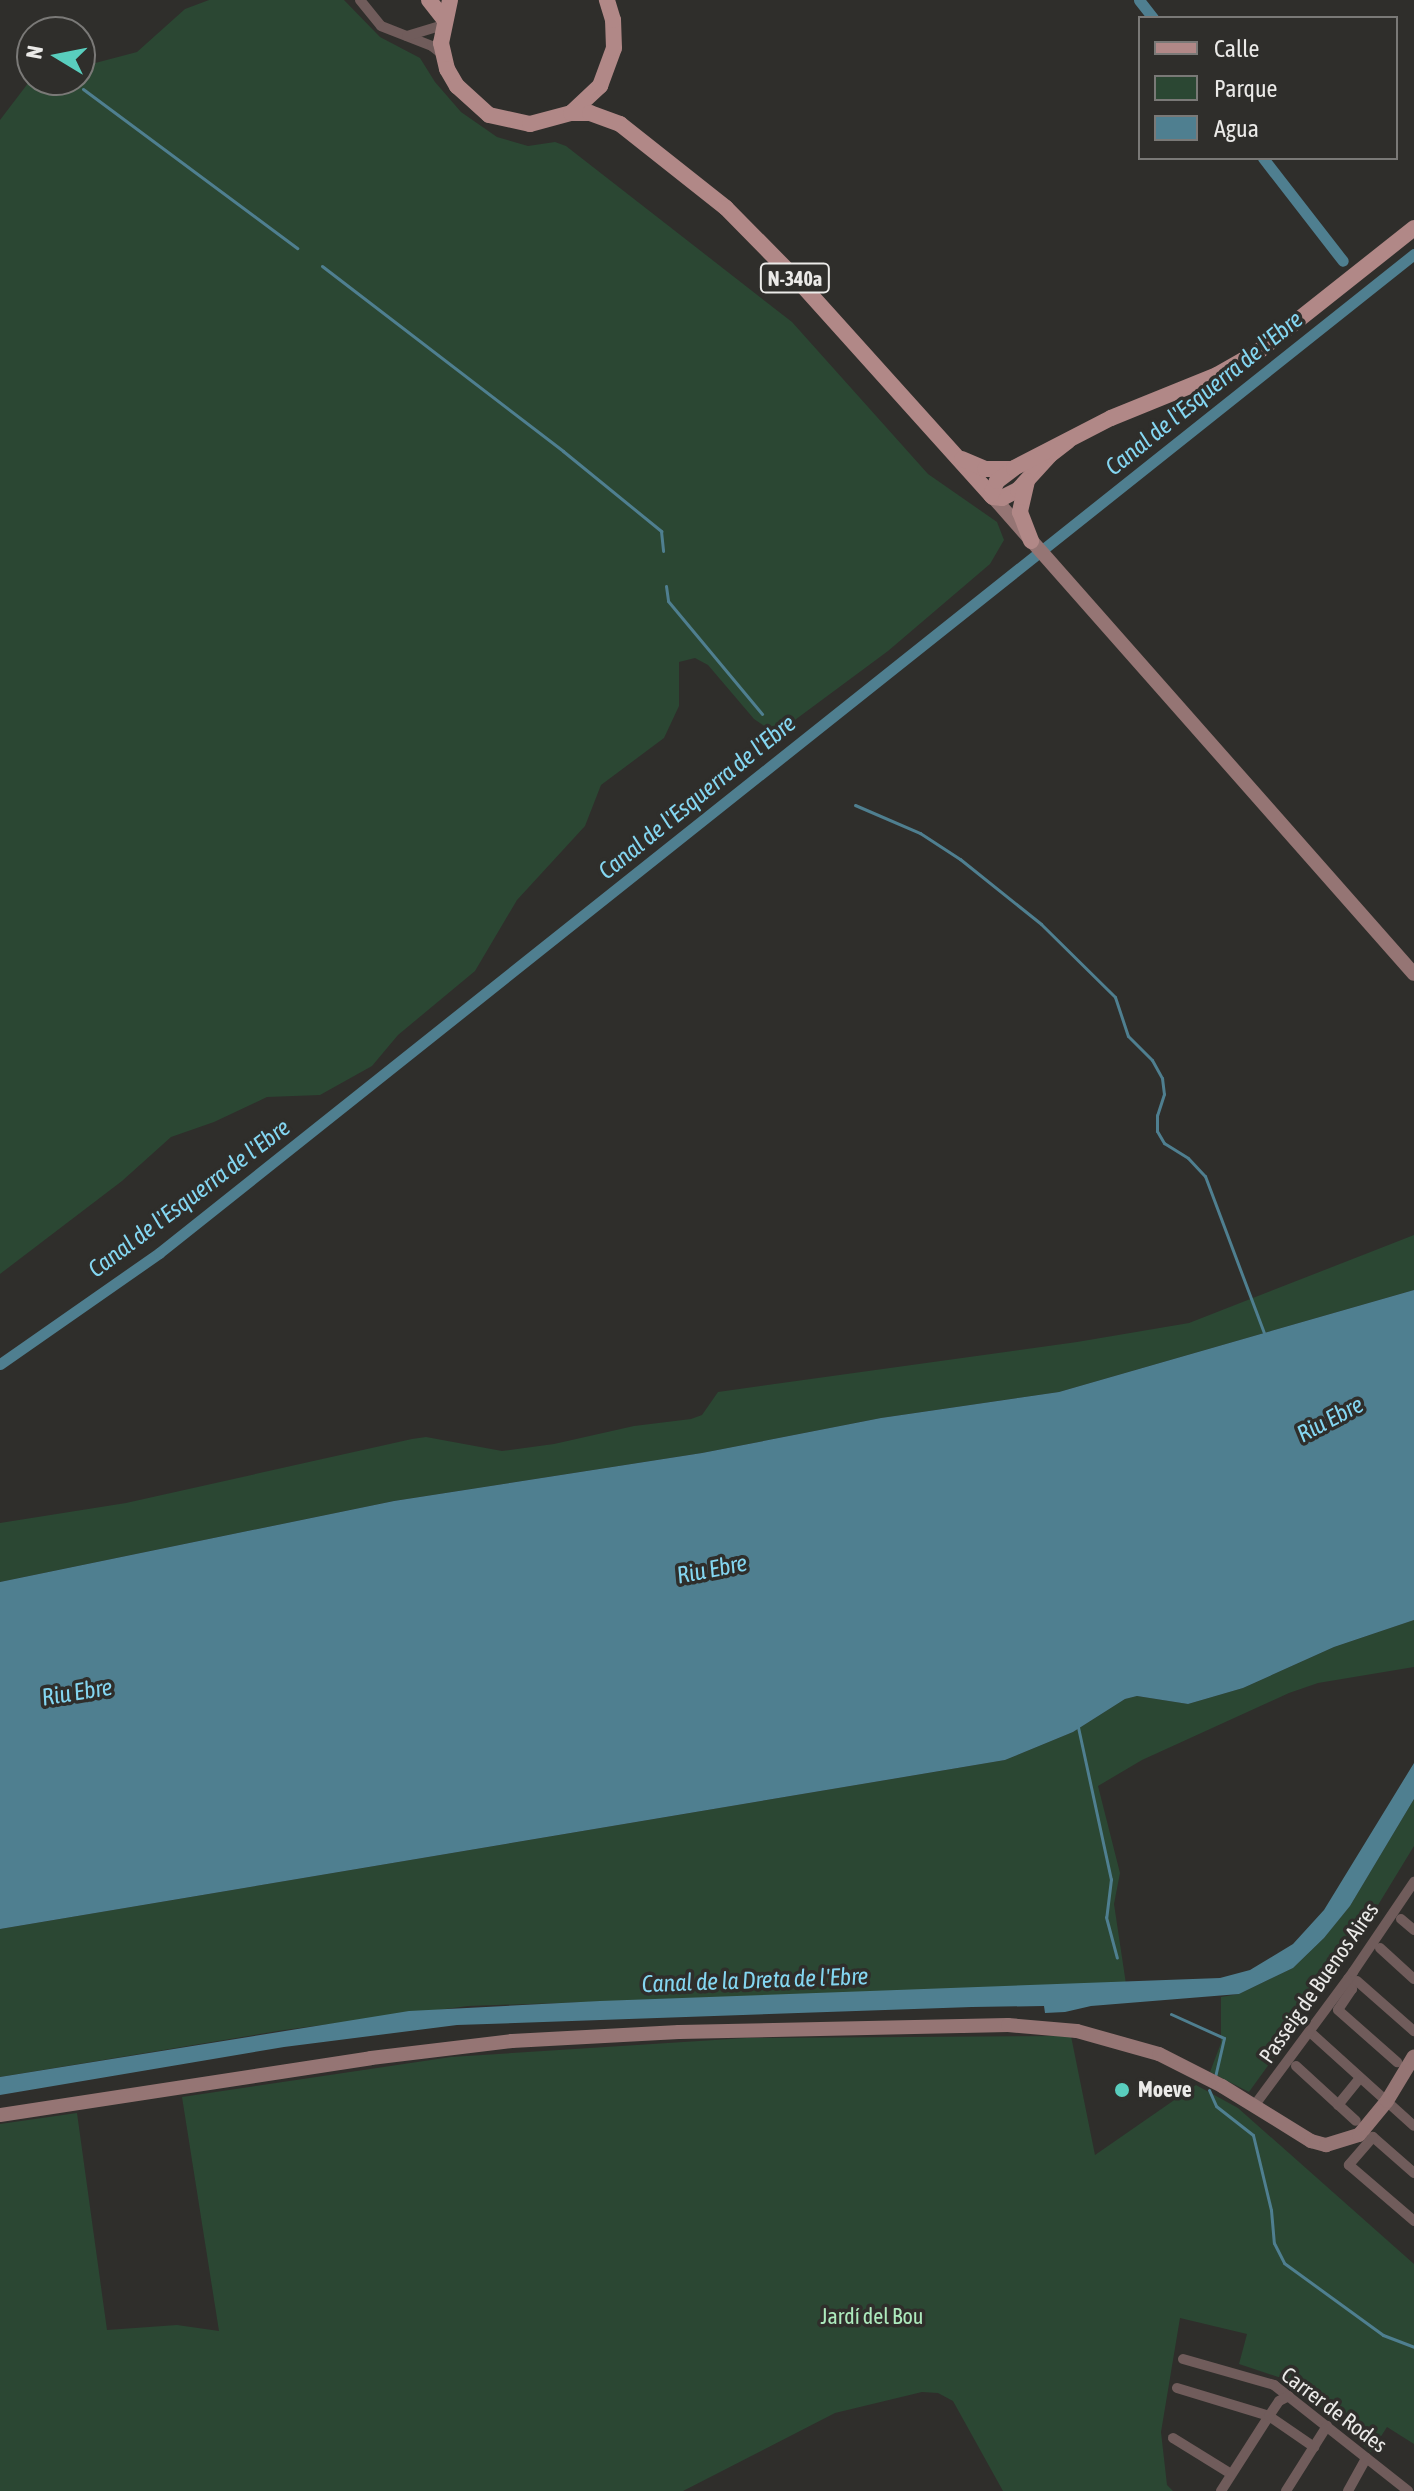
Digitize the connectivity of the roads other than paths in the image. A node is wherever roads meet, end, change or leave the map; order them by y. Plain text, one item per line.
1 (360, 0) edge
2 (429, 0) edge
3 (450, 0) edge
4 (607, 0) edge
5 (443, 21) junction
6 (406, 37) junction
7 (443, 56) junction
8 (600, 86) junction
9 (571, 113) junction
10 (620, 124) junction
11 (1414, 228) edge
12 (1068, 441) junction
13 (952, 452) junction
14 (1007, 471) junction
15 (1022, 492) junction
16 (992, 496) junction
17 (1032, 543) junction
18 (1414, 974) edge
19 (1414, 1882) edge
20 (1401, 1919) dead end
21 (1414, 1930) edge
22 (1380, 1948) dead end
23 (1414, 1979) edge
24 (1352, 1980) junction
25 (1414, 2031) edge
26 (1310, 2032) junction
27 (1414, 2056) edge
28 (1397, 2062) dead end
29 (1296, 2066) dead end
30 (1360, 2078) junction
31 (1387, 2101) junction
32 (1338, 2105) junction
33 (1254, 2106) junction
34 (0, 2115) edge
35 (1356, 2121) dead end
36 (1414, 2126) edge
37 (1414, 2173) edge
38 (1414, 2221) edge
39 (1183, 2359) dead end
40 (1177, 2388) dead end
41 (1289, 2396) junction
42 (1269, 2416) junction
43 (1327, 2426) junction
44 (1173, 2438) dead end
45 (1314, 2447) junction
46 (1366, 2458) junction
47 (1231, 2474) junction
48 (1221, 2491) edge
49 (1286, 2491) edge
50 (1348, 2491) edge
51 (1408, 2491) edge

1 - 6 street
2 - 5 main road
3 - 5 main road
4 - 8 main road
5 - 6 street
5 - 7 main road
6 - 7 street
7 - 9 main road
8 - 9 main road
8 - 10 main road, N-340a
9 - 10 main road, N-340a
10 - 13 main road, N-340a
11 - 12 main road
12 - 14 main road
12 - 15 main road
13 - 14 main road
13 - 16 main road, N-340a
14 - 15 main road
14 - 16 main road
15 - 16 main road
15 - 17 main road
16 - 17 street, N-340a
17 - 18 street, N-340a
19 - 24 street, Passeig de Buenos Aires
20 - 21 street
22 - 23 street
24 - 25 street
24 - 26 street, Passeig de Buenos Aires
24 - 28 street
26 - 30 street
26 - 33 street, Passeig de Buenos Aires
27 - 31 street
29 - 32 street
30 - 31 street
30 - 32 street
31 - 33 street
31 - 36 street
32 - 35 street
33 - 34 street
37 - 38 street
39 - 41 street, Carrer de Rodes
40 - 42 street
41 - 42 street
41 - 43 street, Carrer de Rodes
42 - 45 street
42 - 47 street
43 - 45 street
43 - 46 street, Carrer de Rodes
44 - 47 street
45 - 49 street
46 - 50 street
46 - 51 street, Carrer de Rodes
47 - 48 street

